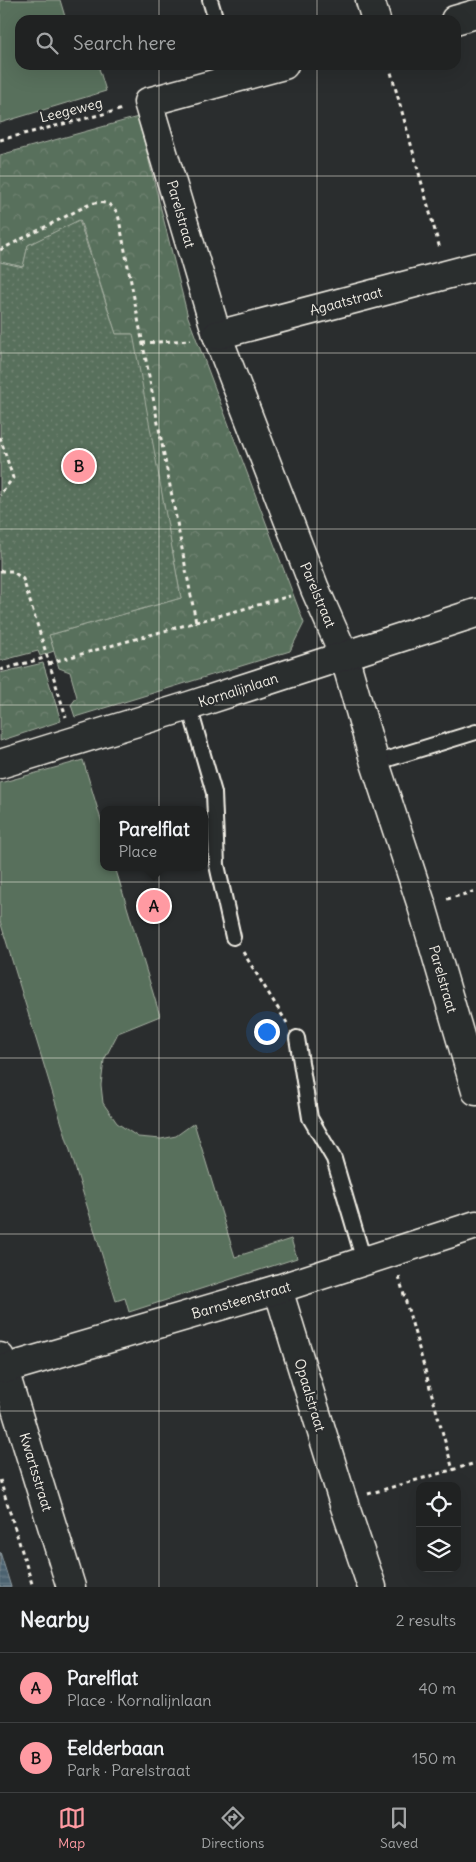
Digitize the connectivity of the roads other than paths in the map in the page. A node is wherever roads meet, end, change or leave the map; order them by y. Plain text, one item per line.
1 (210, 0) edge
2 (370, 0) edge
3 (476, 14) edge
4 (214, 15) edge
5 (374, 15) edge
6 (461, 18) edge
7 (247, 70) edge
8 (232, 72) edge
9 (476, 267) edge
10 (216, 335) junction
11 (476, 613) edge
12 (344, 655) junction
13 (189, 706) junction
14 (476, 732) edge
15 (375, 763) junction
16 (0, 764) edge
17 (233, 937) road end
18 (297, 1038) road end
19 (476, 1091) edge
20 (476, 1225) edge
21 (364, 1261) junction
22 (278, 1289) junction
23 (2, 1363) edge
24 (71, 1587) edge
25 (372, 1587) edge

1 - 4 lane
2 - 5 street
3 - 6 street
7 - 8 street
8 - 10 street, Parelstraat
9 - 10 street, Agaatstraat
10 - 12 street, Parelstraat
11 - 12 street, Kornalijnlaan
12 - 13 street, Kornalijnlaan
12 - 15 street, Parelstraat
13 - 16 street, Kornalijnlaan
13 - 17 lane
14 - 15 lane
15 - 19 street, Parelstraat
18 - 21 lane
20 - 21 street, Barnsteenstraat
21 - 22 street, Barnsteenstraat
22 - 23 street, Barnsteenstraat
22 - 25 street, Opaalstraat
23 - 24 street, Kwartsstraat

